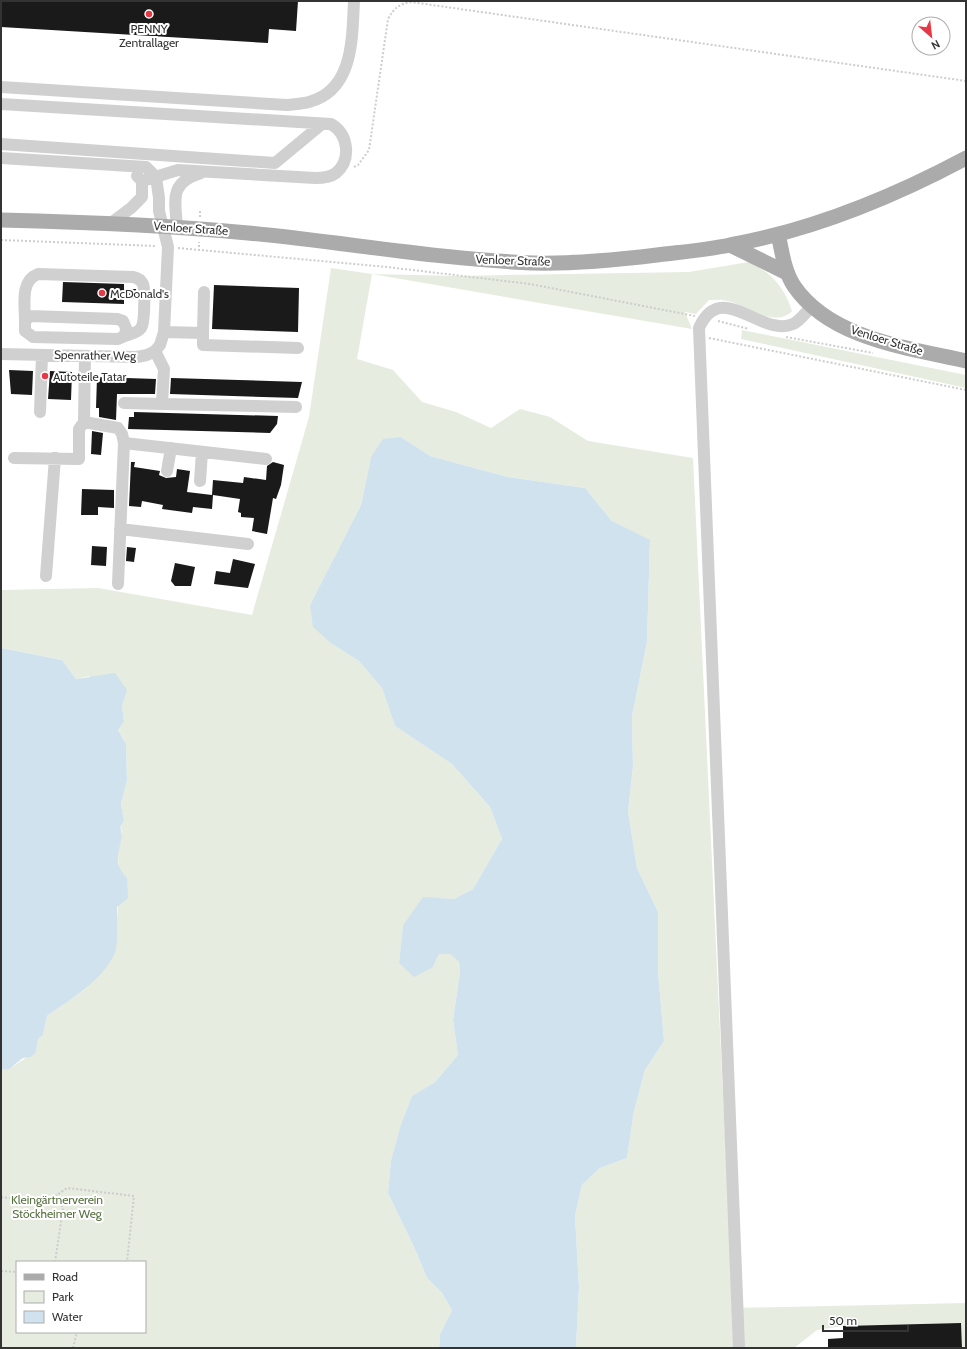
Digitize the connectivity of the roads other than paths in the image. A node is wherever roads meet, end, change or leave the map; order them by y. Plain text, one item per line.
1 (354, 1) edge
2 (1, 87) edge
3 (1, 104) edge
4 (322, 124) junction
5 (1, 144) edge
6 (1, 158) edge
7 (966, 158) edge
8 (128, 166) junction
9 (204, 172) junction
10 (161, 175) junction
11 (142, 181) junction
12 (178, 186) junction
13 (1, 220) edge
14 (111, 223) junction
15 (162, 226) junction
16 (177, 227) junction
17 (778, 234) junction
18 (730, 246) junction
19 (787, 273) junction
20 (204, 292) dead end
21 (811, 307) junction
22 (25, 321) junction
23 (164, 332) junction
24 (203, 333) junction
25 (121, 337) junction
26 (298, 348) dead end
27 (155, 351) junction
28 (1, 354) edge
29 (42, 355) junction
30 (85, 356) junction
31 (118, 357) junction
32 (966, 361) edge
33 (124, 403) dead end
34 (162, 404) junction
35 (296, 407) dead end
36 (40, 412) dead end
37 (84, 422) junction
38 (124, 443) junction
39 (171, 448) junction
40 (202, 452) junction
41 (14, 458) dead end
42 (55, 458) junction
43 (266, 459) dead end
44 (168, 471) dead end
45 (200, 481) dead end
46 (120, 529) junction
47 (248, 544) dead end
48 (46, 576) dead end
49 (118, 584) dead end
50 (739, 1348) edge

1 - 2 street
3 - 4 street
4 - 5 street
4 - 9 street
6 - 8 street
7 - 17 main road
8 - 10 street
8 - 11 street
9 - 10 street
9 - 12 street
10 - 11 street
10 - 12 street
10 - 15 street
11 - 14 street
12 - 16 street
13 - 14 main road, Venloer Straße
14 - 15 main road, Venloer Straße
15 - 16 main road, Venloer Straße
15 - 23 street
16 - 18 main road, Venloer Straße
17 - 18 main road, Venloer Straße
17 - 19 main road, Venloer Straße
18 - 19 main road
19 - 21 main road, Venloer Straße
20 - 24 street
21 - 32 main road, Venloer Straße
21 - 50 street
22 - 25 street
22 - 25 street
22 - 25 street
23 - 24 street
23 - 27 street
24 - 26 street
25 - 31 street
27 - 31 street, Spenrather Weg
27 - 34 street
28 - 29 street, Spenrather Weg
29 - 30 street, Spenrather Weg
29 - 36 street
30 - 31 street, Spenrather Weg
30 - 37 street
33 - 34 street
34 - 35 street
37 - 38 street
37 - 42 street
38 - 39 street
38 - 46 street
39 - 40 street
39 - 44 street
40 - 43 street
40 - 45 street
41 - 42 street
42 - 48 street
46 - 47 street
46 - 49 street

